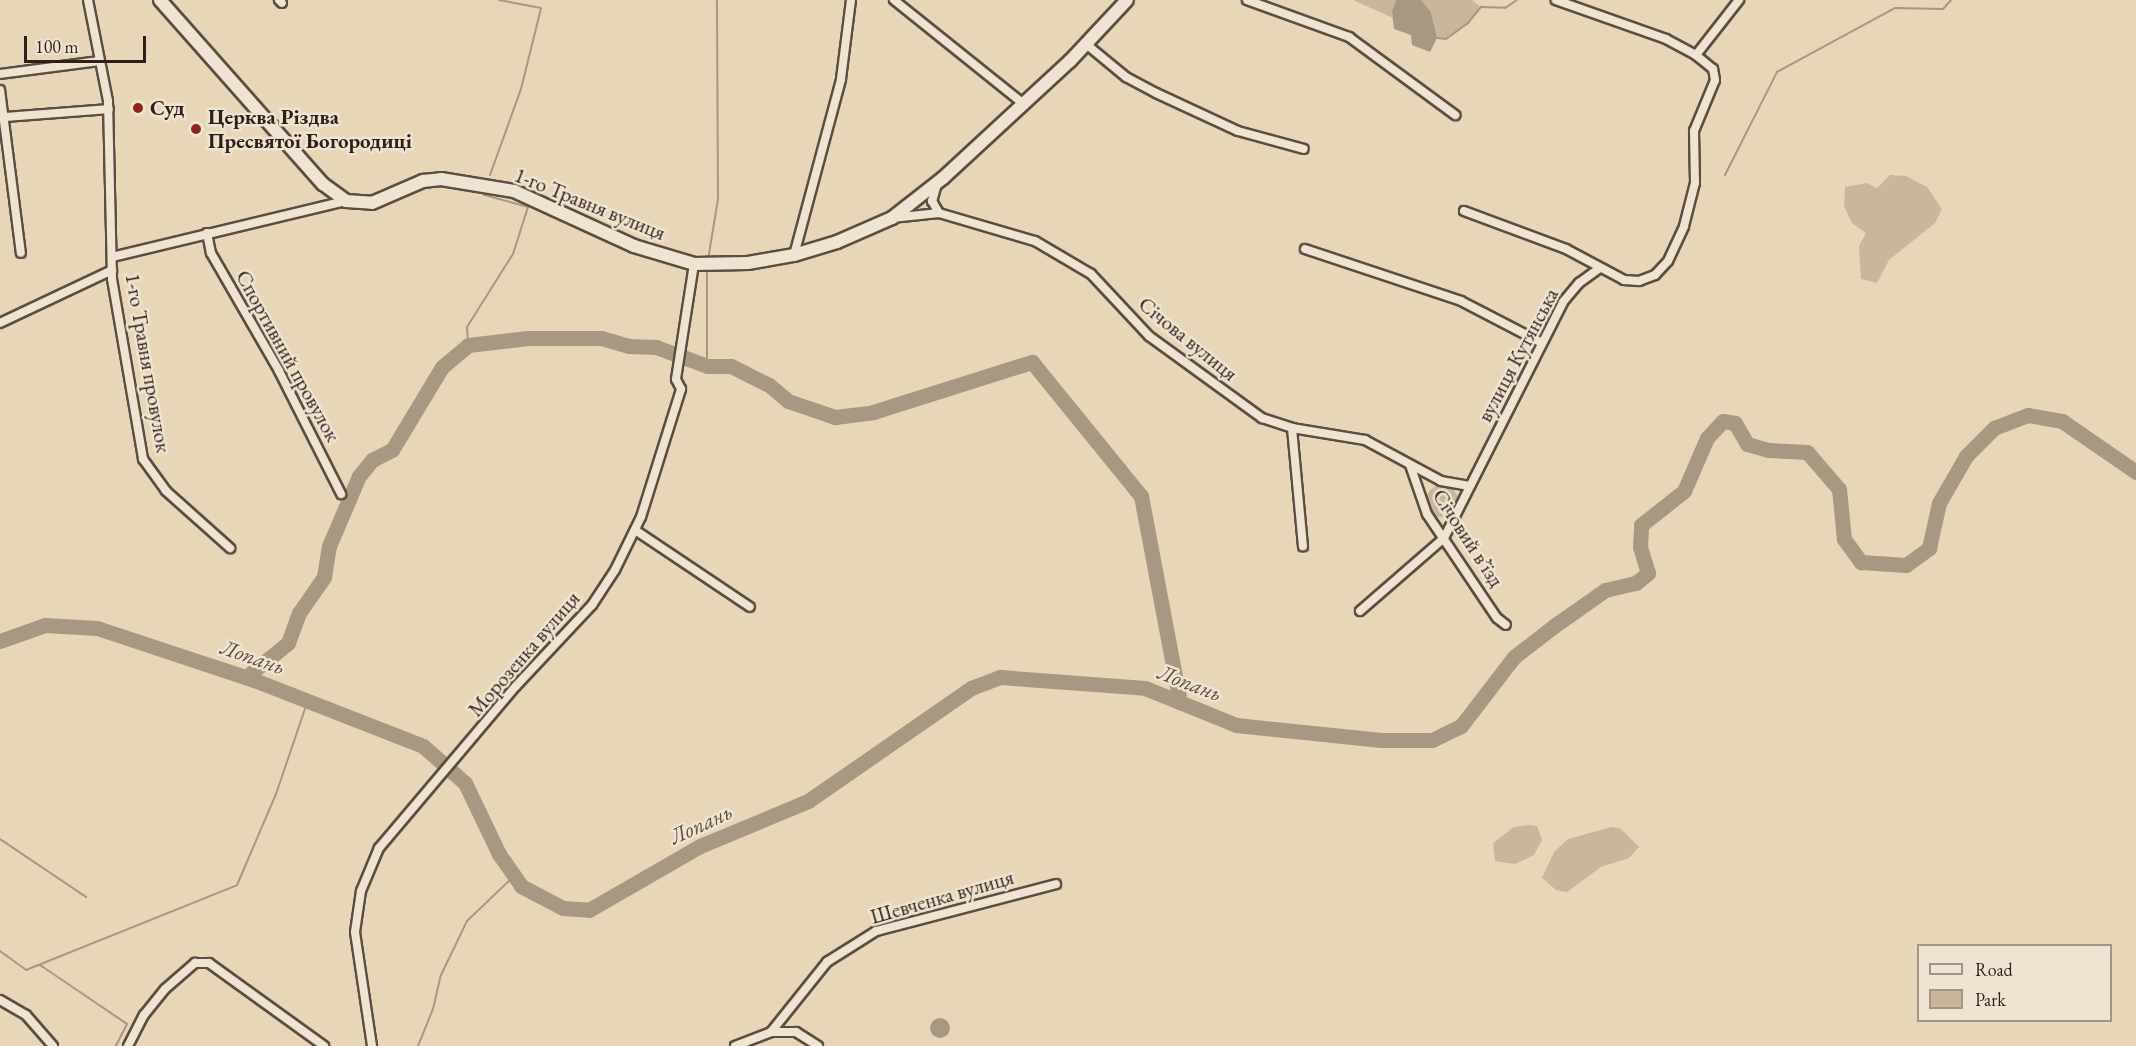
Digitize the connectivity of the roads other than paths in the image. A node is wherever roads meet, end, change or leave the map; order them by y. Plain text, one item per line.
1 (88, 0) edge
2 (160, 0) edge
3 (851, 0) edge
4 (894, 0) edge
5 (1127, 0) edge
6 (1247, 0) edge
7 (1556, 0) edge
8 (1739, 0) edge
9 (1086, 45) junction
10 (1696, 55) junction
11 (99, 61) junction
12 (0, 74) edge
13 (0, 90) edge
14 (1024, 104) junction
15 (109, 109) junction
16 (1455, 115) dead end
17 (6, 117) junction
18 (1304, 148) dead end
19 (938, 182) junction
20 (346, 201) junction
21 (1464, 212) dead end
22 (939, 213) junction
23 (892, 218) junction
24 (207, 233) junction
25 (1305, 249) dead end
26 (21, 253) dead end
27 (794, 255) junction
28 (112, 257) junction
29 (694, 264) junction
30 (1599, 269) junction
31 (112, 270) junction
32 (0, 322) edge
33 (1542, 343) junction
34 (1292, 428) junction
35 (1410, 465) junction
36 (1470, 486) junction
37 (341, 494) dead end
38 (635, 530) junction
39 (1444, 538) junction
40 (1303, 546) dead end
41 (230, 548) dead end
42 (750, 607) dead end
43 (1360, 611) dead end
44 (1506, 626) dead end
45 (1056, 884) dead end
46 (0, 1000) edge
47 (771, 1032) junction
48 (53, 1046) edge
49 (128, 1046) edge
50 (324, 1046) edge
51 (372, 1046) edge
52 (735, 1046) edge
53 (818, 1046) edge

1 - 11 street, 1-го Травня провулок
2 - 20 street
3 - 27 street
4 - 14 street
5 - 9 street, 1-го Травня вулиця
6 - 16 street
7 - 10 street
8 - 10 street
9 - 14 street, 1-го Травня вулиця
9 - 18 street
10 - 30 street
11 - 12 street
11 - 15 street, 1-го Травня провулок
13 - 17 street
14 - 19 street, 1-го Травня вулиця
15 - 17 street
15 - 28 street, 1-го Травня провулок
17 - 26 street
19 - 22 street
19 - 23 street, 1-го Травня вулиця
20 - 24 street, 1-го Травня вулиця
20 - 29 street, 1-го Травня вулиця
21 - 30 street
22 - 23 street, Січова вулиця
22 - 34 street, Січова вулиця
23 - 27 street, 1-го Травня вулиця
24 - 28 street, 1-го Травня вулиця
24 - 37 street, Спортивний провулок
25 - 33 street
27 - 29 street, 1-го Травня вулиця
28 - 31 street, 1-го Травня провулок
29 - 38 street, Морозенка вулиця
30 - 33 street, вулиця Кутянська
31 - 32 street
31 - 41 street, 1-го Травня провулок
33 - 36 street, вулиця Кутянська
34 - 35 street, Січова вулиця
34 - 40 street
35 - 36 street, Січова вулиця
35 - 39 street, Січовий в’їзд
36 - 39 street, вулиця Кутянська
38 - 42 street
38 - 51 street, Морозенка вулиця
39 - 43 street, вулиця Кутянська
39 - 44 street, Січовий в’їзд
45 - 47 street, Шевченка вулиця
46 - 48 street
47 - 52 street
47 - 53 street
49 - 50 street

